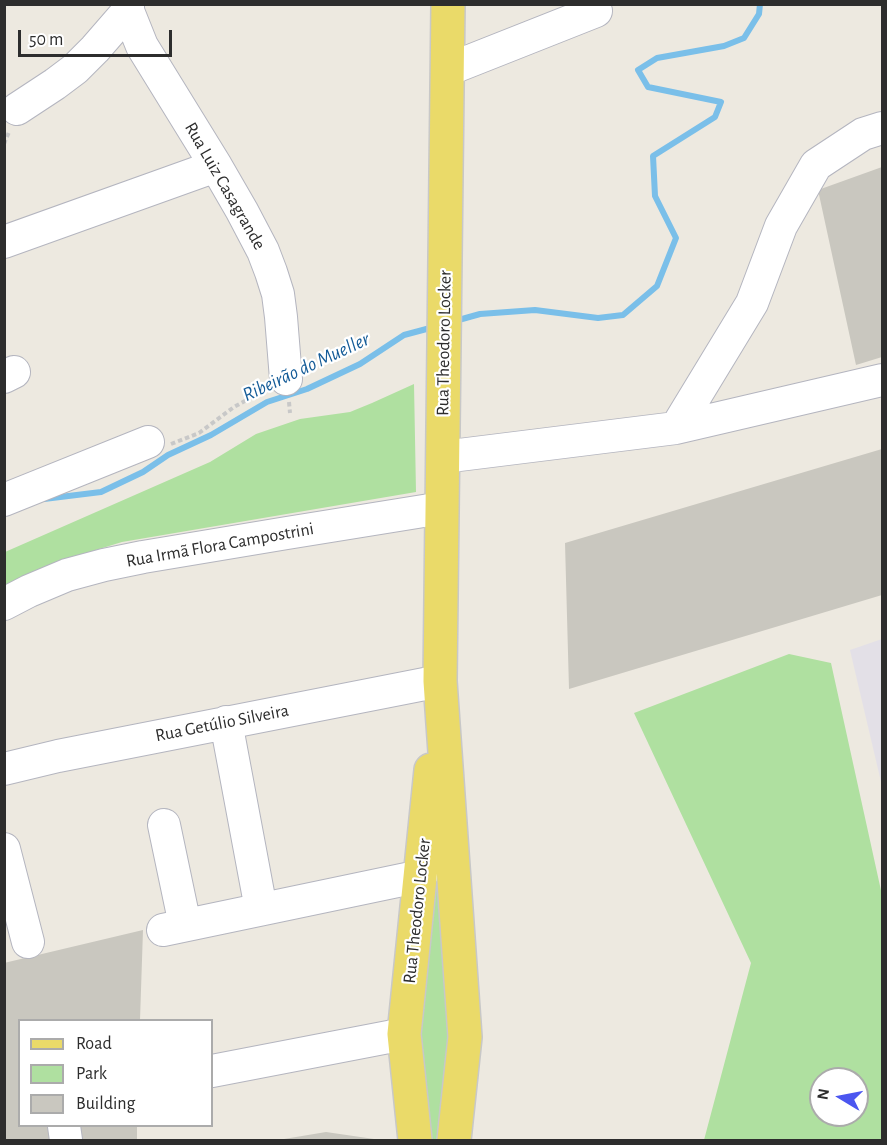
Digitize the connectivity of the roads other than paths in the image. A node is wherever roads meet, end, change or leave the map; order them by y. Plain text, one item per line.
1 (448, 4) edge
2 (128, 8) edge
3 (596, 10) dead end
4 (447, 70) junction
5 (17, 109) dead end
6 (882, 128) edge
7 (216, 166) junction
8 (4, 242) edge
9 (286, 379) road end
10 (882, 380) edge
11 (676, 428) junction
12 (148, 442) road end
13 (443, 457) junction
14 (4, 500) edge
15 (442, 508) junction
16 (4, 604) edge
17 (441, 681) junction
18 (225, 722) junction
19 (4, 769) edge
20 (164, 825) dead end
21 (4, 849) edge
22 (421, 876) junction
23 (261, 909) junction
24 (28, 942) dead end
25 (404, 1034) junction
26 (213, 1071) edge
27 (415, 1140) edge
28 (454, 1140) edge

1 - 4 main road, Rua Theodoro Locker
2 - 5 street
2 - 7 street, Rua Luiz Casagrande
3 - 4 street
4 - 13 main road, Rua Theodoro Locker
6 - 11 street
7 - 8 street
7 - 9 street, Rua Luiz Casagrande
10 - 11 street
11 - 13 street
12 - 14 street
13 - 15 main road, Rua Theodoro Locker
15 - 16 street, Rua Irmã Flora Campostrini
15 - 17 main road, Rua Theodoro Locker
17 - 18 street, Rua Getúlio Silveira
17 - 22 main road, Rua Theodoro Locker
17 - 28 main road, Rua Theodoro Locker
18 - 19 street, Rua Getúlio Silveira
18 - 23 street
20 - 23 street
21 - 24 street
22 - 23 street
22 - 25 main road, Rua Theodoro Locker
25 - 26 street
25 - 27 main road, Rua Theodoro Locker

